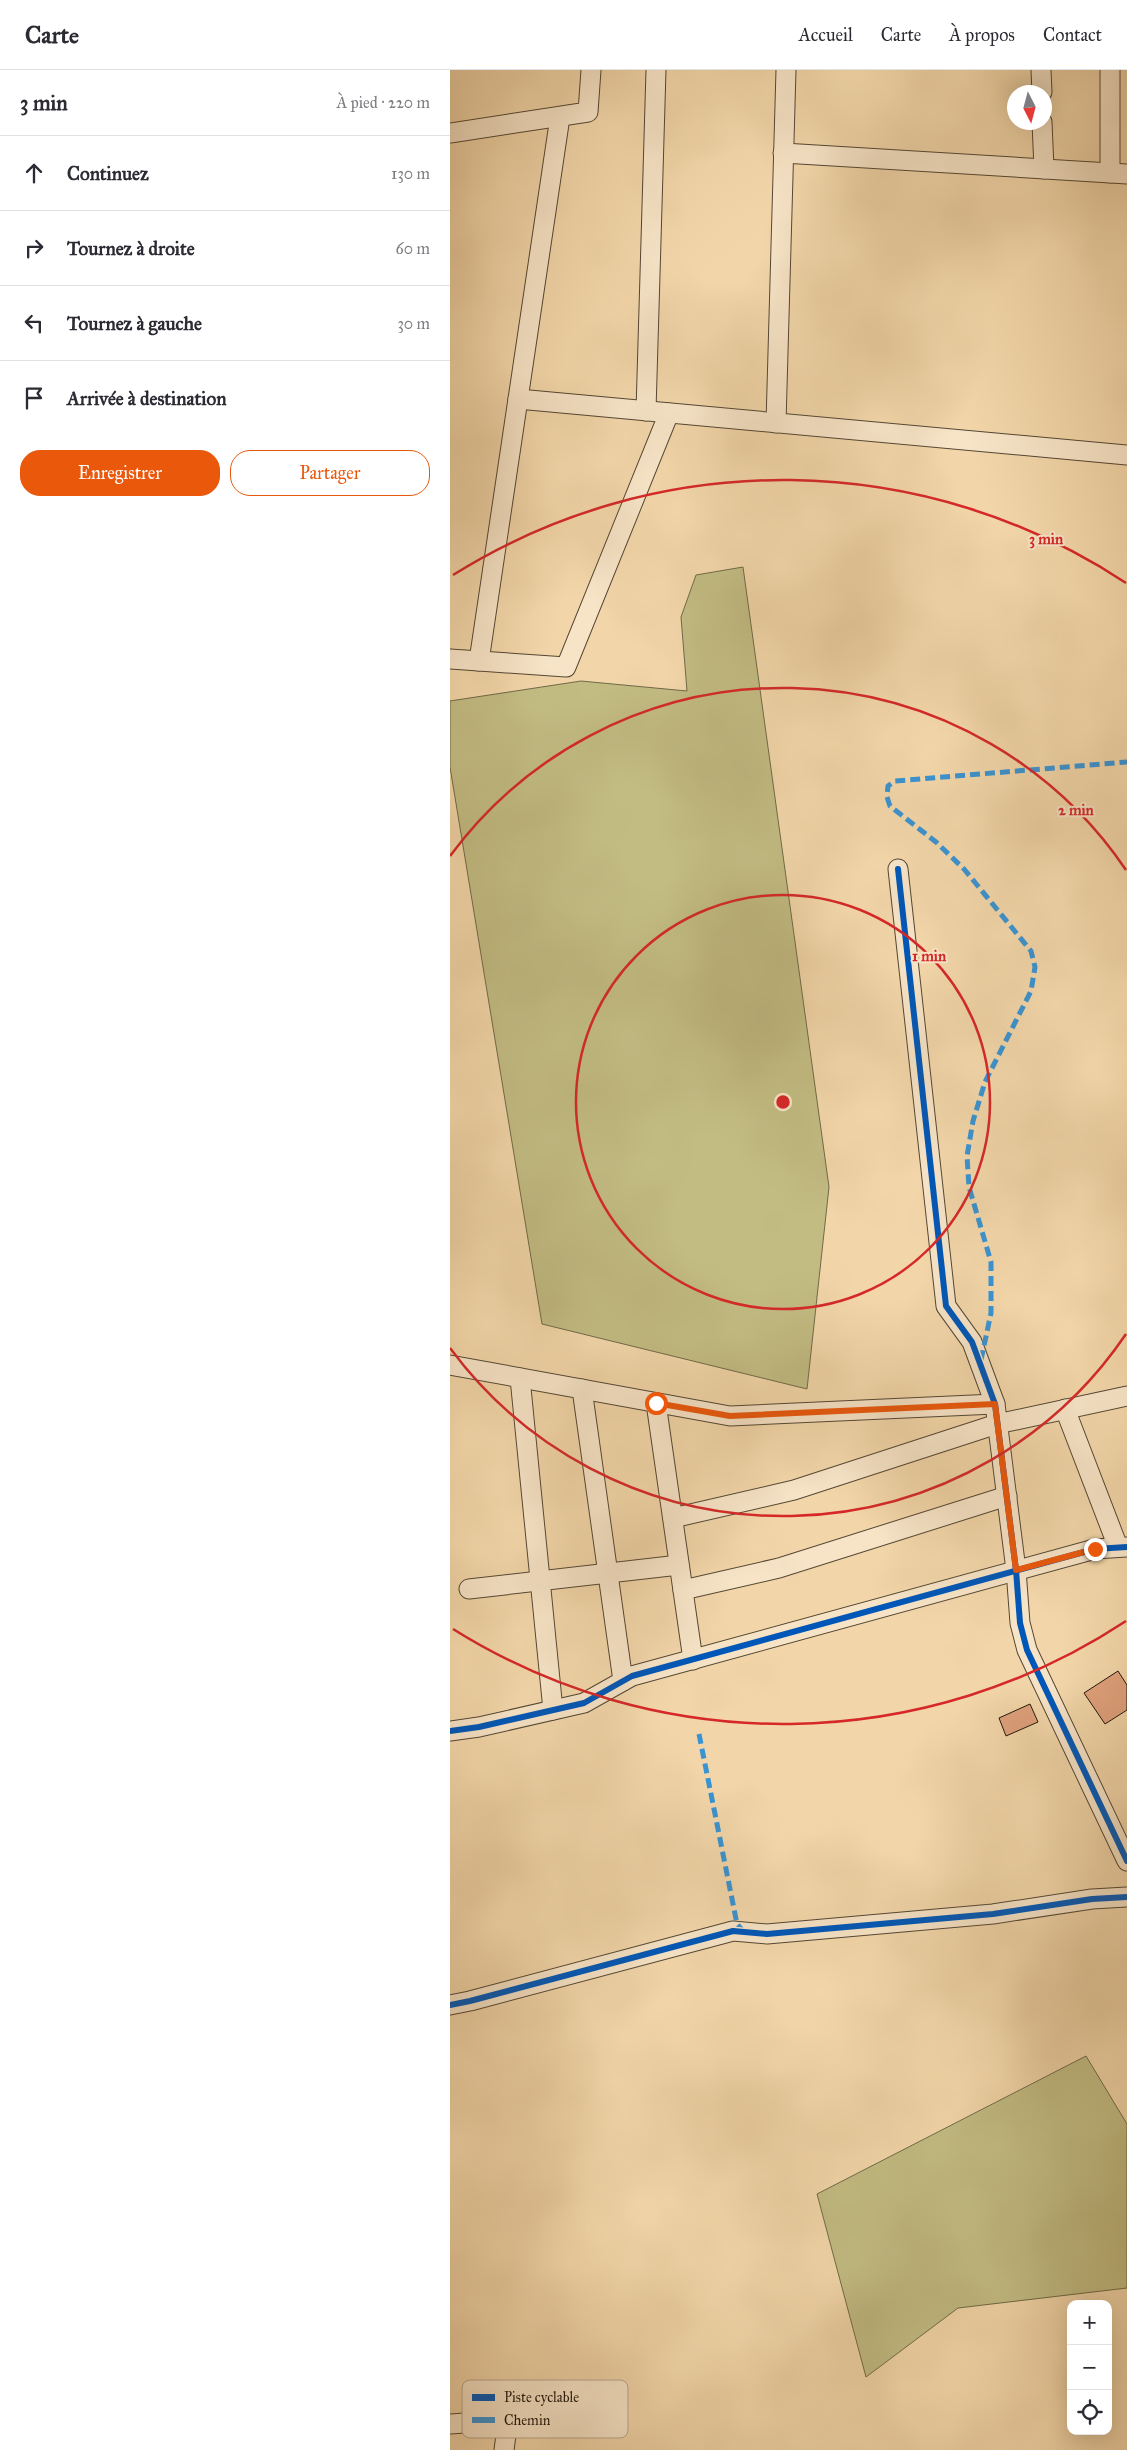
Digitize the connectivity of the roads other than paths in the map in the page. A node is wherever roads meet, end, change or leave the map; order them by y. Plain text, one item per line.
1 (591, 70) edge
2 (656, 70) edge
3 (786, 70) edge
4 (1041, 70) edge
5 (1110, 70) edge
6 (1042, 85) edge
7 (560, 117) junction
8 (1042, 130) edge
9 (450, 133) edge
10 (783, 153) junction
11 (1044, 169) junction
12 (1118, 174) edge
13 (518, 399) junction
14 (646, 411) junction
15 (669, 413) junction
16 (776, 423) junction
17 (1127, 455) edge
18 (450, 659) edge
19 (479, 661) junction
20 (898, 869) dead end
21 (450, 1365) edge
22 (520, 1378) junction
23 (582, 1389) junction
24 (1127, 1396) edge
25 (656, 1403) junction
26 (995, 1404) junction
27 (1065, 1409) junction
28 (997, 1424) junction
29 (1007, 1496) junction
30 (673, 1518) junction
31 (1122, 1547) edge
32 (679, 1565) junction
33 (1016, 1570) junction
34 (608, 1573) junction
35 (540, 1581) junction
36 (469, 1589) dead end
37 (683, 1590) junction
38 (692, 1660) junction
39 (623, 1681) junction
40 (553, 1710) junction
41 (450, 1731) edge
42 (1127, 1861) edge
43 (1127, 1897) edge
44 (450, 2004) edge

1 - 7 street
2 - 14 street
3 - 10 street
4 - 6 street
5 - 12 street
7 - 9 street
7 - 13 street
8 - 11 street
10 - 11 street
10 - 16 street
11 - 12 street
13 - 14 street
13 - 19 street
14 - 15 street
15 - 16 street
15 - 19 street
16 - 17 street
18 - 19 street
20 - 26 street
21 - 22 street
22 - 23 street
22 - 35 street
23 - 25 street
23 - 34 street
24 - 27 street
25 - 26 street
25 - 30 street
26 - 28 street
27 - 28 street
27 - 31 street
28 - 29 street
28 - 30 street
29 - 33 street
29 - 37 street
30 - 32 street
31 - 33 street
32 - 34 street
32 - 37 street
33 - 38 street
33 - 42 street
34 - 35 street
34 - 39 street
35 - 36 street
35 - 40 street
37 - 38 street
38 - 39 street
39 - 40 street
40 - 41 street
43 - 44 street

